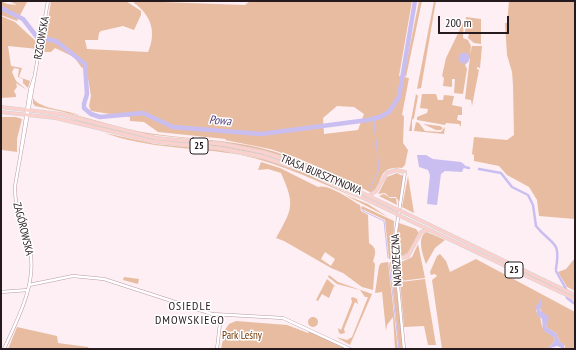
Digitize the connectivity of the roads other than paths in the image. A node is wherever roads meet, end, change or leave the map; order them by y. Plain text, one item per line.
1 (48, 1) edge
2 (31, 94) joint
3 (1, 107) edge
4 (28, 109) junction
5 (1, 112) edge
6 (27, 114) junction
7 (405, 172) joint
8 (376, 191) junction
9 (369, 196) junction
10 (381, 201) junction
11 (415, 223) junction
12 (432, 231) junction
13 (421, 232) junction
14 (453, 238) junction
15 (395, 260) junction
16 (29, 285) junction
17 (28, 290) junction
18 (1, 292) edge
19 (575, 295) edge
20 (575, 299) edge
21 (221, 314) junction
22 (228, 315) junction
23 (217, 317) junction
24 (221, 319) junction
25 (220, 328) junction
26 (4, 349) edge
27 (217, 349) edge
28 (350, 349) edge
29 (404, 349) edge

1 - 2 street, RZGOWSKA
2 - 4 street, ZAGÓROWSKA
3 - 4 main road, TRASA BURSZTYNOWA / 25
4 - 6 street, ZAGÓROWSKA
4 - 9 main road, TRASA BURSZTYNOWA / 25
5 - 6 main road, TRASA BURSZTYNOWA / 25
6 - 11 main road, TRASA BURSZTYNOWA / 25, bridge
6 - 16 street, ZAGÓROWSKA
7 - 8 main road
7 - 15 street, NADRZECZNA
8 - 9 main road
8 - 10 main road
9 - 10 main road, TRASA BURSZTYNOWA / 25
10 - 14 main road, TRASA BURSZTYNOWA / 25, bridge
11 - 12 main road, TRASA BURSZTYNOWA / 25
11 - 13 main road
12 - 13 main road
12 - 14 main road, TRASA BURSZTYNOWA / 25
13 - 15 main road
14 - 19 main road, TRASA BURSZTYNOWA / 25
14 - 20 main road, TRASA BURSZTYNOWA / 25
15 - 29 street, NADRZECZNA
16 - 17 street, ZAGÓROWSKA
16 - 23 street
17 - 18 street
17 - 26 street, ZAGÓROWSKA
21 - 22 street
21 - 23 street
21 - 24 street
22 - 24 street
22 - 28 street
23 - 24 street
23 - 25 street
24 - 25 street
25 - 27 street

